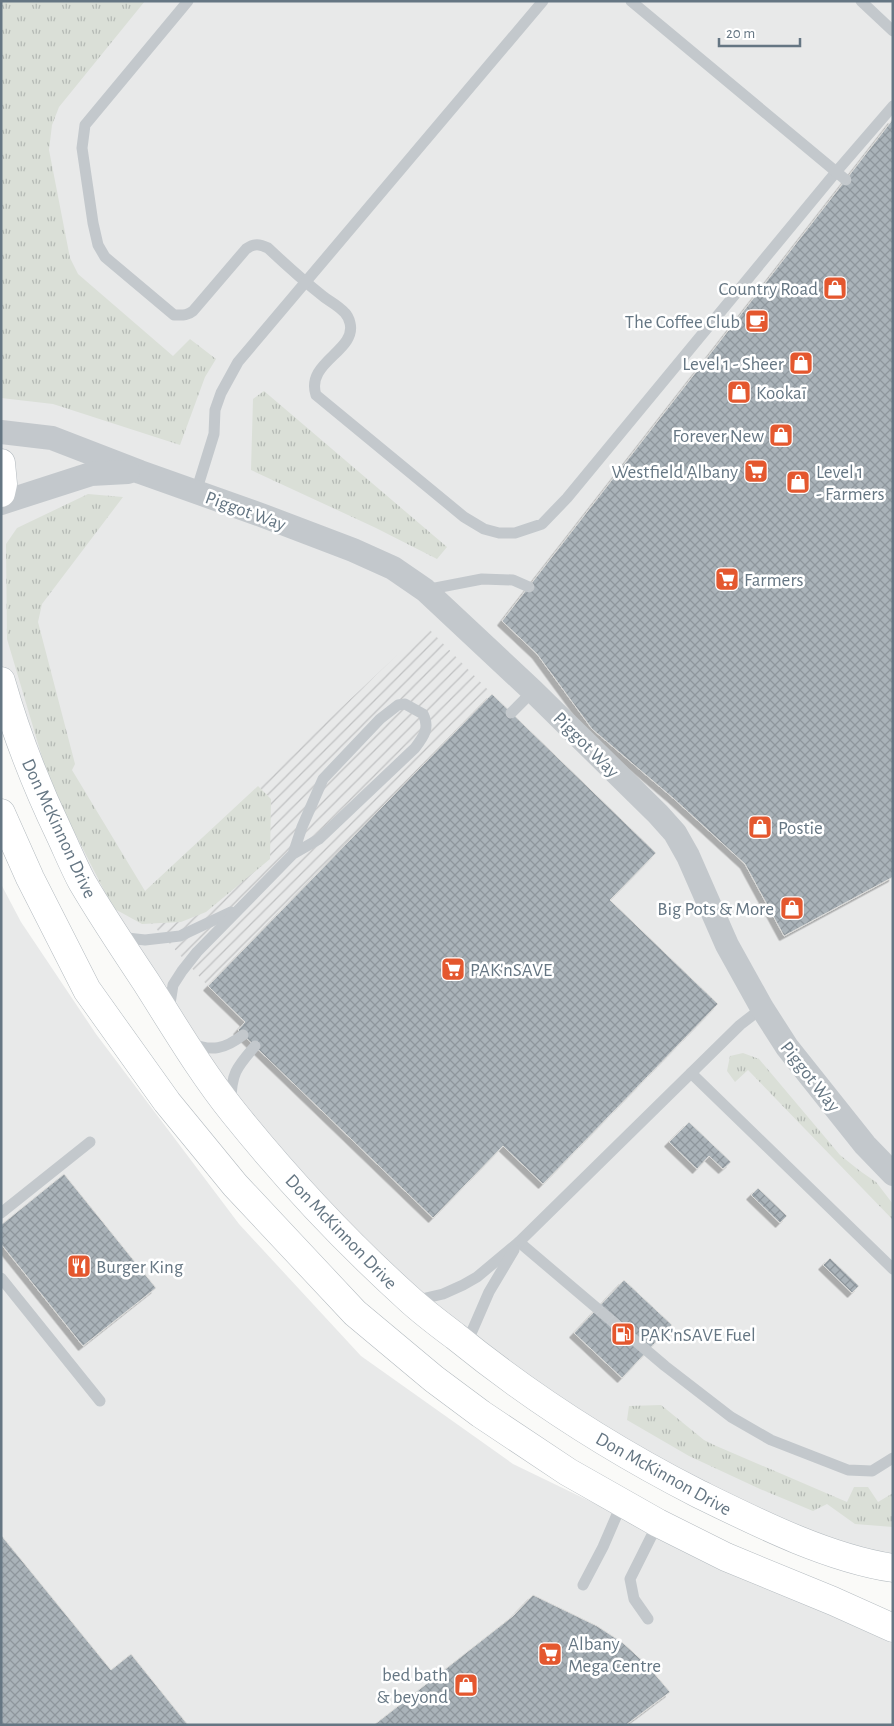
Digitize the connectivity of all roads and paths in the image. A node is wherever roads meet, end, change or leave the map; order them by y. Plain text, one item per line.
1 (188, 1) edge
2 (543, 1) edge
3 (631, 1) edge
4 (862, 1) edge
5 (893, 31) edge
6 (893, 106) edge
7 (836, 172) junction
8 (846, 180) dead end
9 (306, 281) junction
10 (1, 432) edge
11 (1, 464) edge
12 (140, 472) junction
13 (196, 492) junction
14 (1, 493) edge
15 (1, 503) edge
16 (529, 587) dead end
17 (425, 590) junction
18 (1, 681) edge
19 (534, 690) junction
20 (511, 713) dead end
21 (1, 813) edge
22 (293, 854) junction
23 (245, 904) junction
24 (116, 936) junction
25 (762, 1008) junction
26 (169, 1017) junction
27 (243, 1034) dead end
28 (184, 1040) junction
29 (255, 1046) dead end
30 (690, 1073) junction
31 (231, 1110) junction
32 (90, 1142) dead end
33 (893, 1174) edge
34 (1, 1213) edge
35 (519, 1242) junction
36 (893, 1269) edge
37 (1, 1278) edge
38 (411, 1302) junction
39 (466, 1346) junction
40 (100, 1400) dead end
41 (893, 1458) edge
42 (622, 1503) junction
43 (658, 1523) junction
44 (893, 1568) edge
45 (583, 1585) dead end
46 (648, 1619) dead end
47 (893, 1628) edge

1 - 9 lane
2 - 9 lane
3 - 7 lane
4 - 5 lane
6 - 7 lane
7 - 8 lane
7 - 9 lane
9 - 13 lane
10 - 12 street, Piggot Way
11 - 14 main road
12 - 13 street, Piggot Way
12 - 15 street, Piggot Way
13 - 17 street, Piggot Way
16 - 17 lane
17 - 19 street, Piggot Way
18 - 24 main road, Don McKinnon Drive
19 - 20 lane
19 - 25 street, Piggot Way
21 - 42 main road
22 - 22 lane
22 - 23 lane
23 - 24 lane
23 - 26 lane
24 - 26 main road, Don McKinnon Drive
25 - 30 lane
25 - 33 street, Piggot Way
26 - 28 main road, Don McKinnon Drive
27 - 28 lane
28 - 31 main road, Don McKinnon Drive
29 - 31 lane
30 - 35 lane
30 - 36 lane
31 - 38 main road, Don McKinnon Drive
32 - 34 lane
35 - 38 lane
35 - 39 lane
35 - 41 lane
37 - 40 lane
38 - 39 main road, Don McKinnon Drive
39 - 44 main road, Don McKinnon Drive
42 - 43 main road
42 - 45 lane
43 - 46 lane
43 - 47 main road

